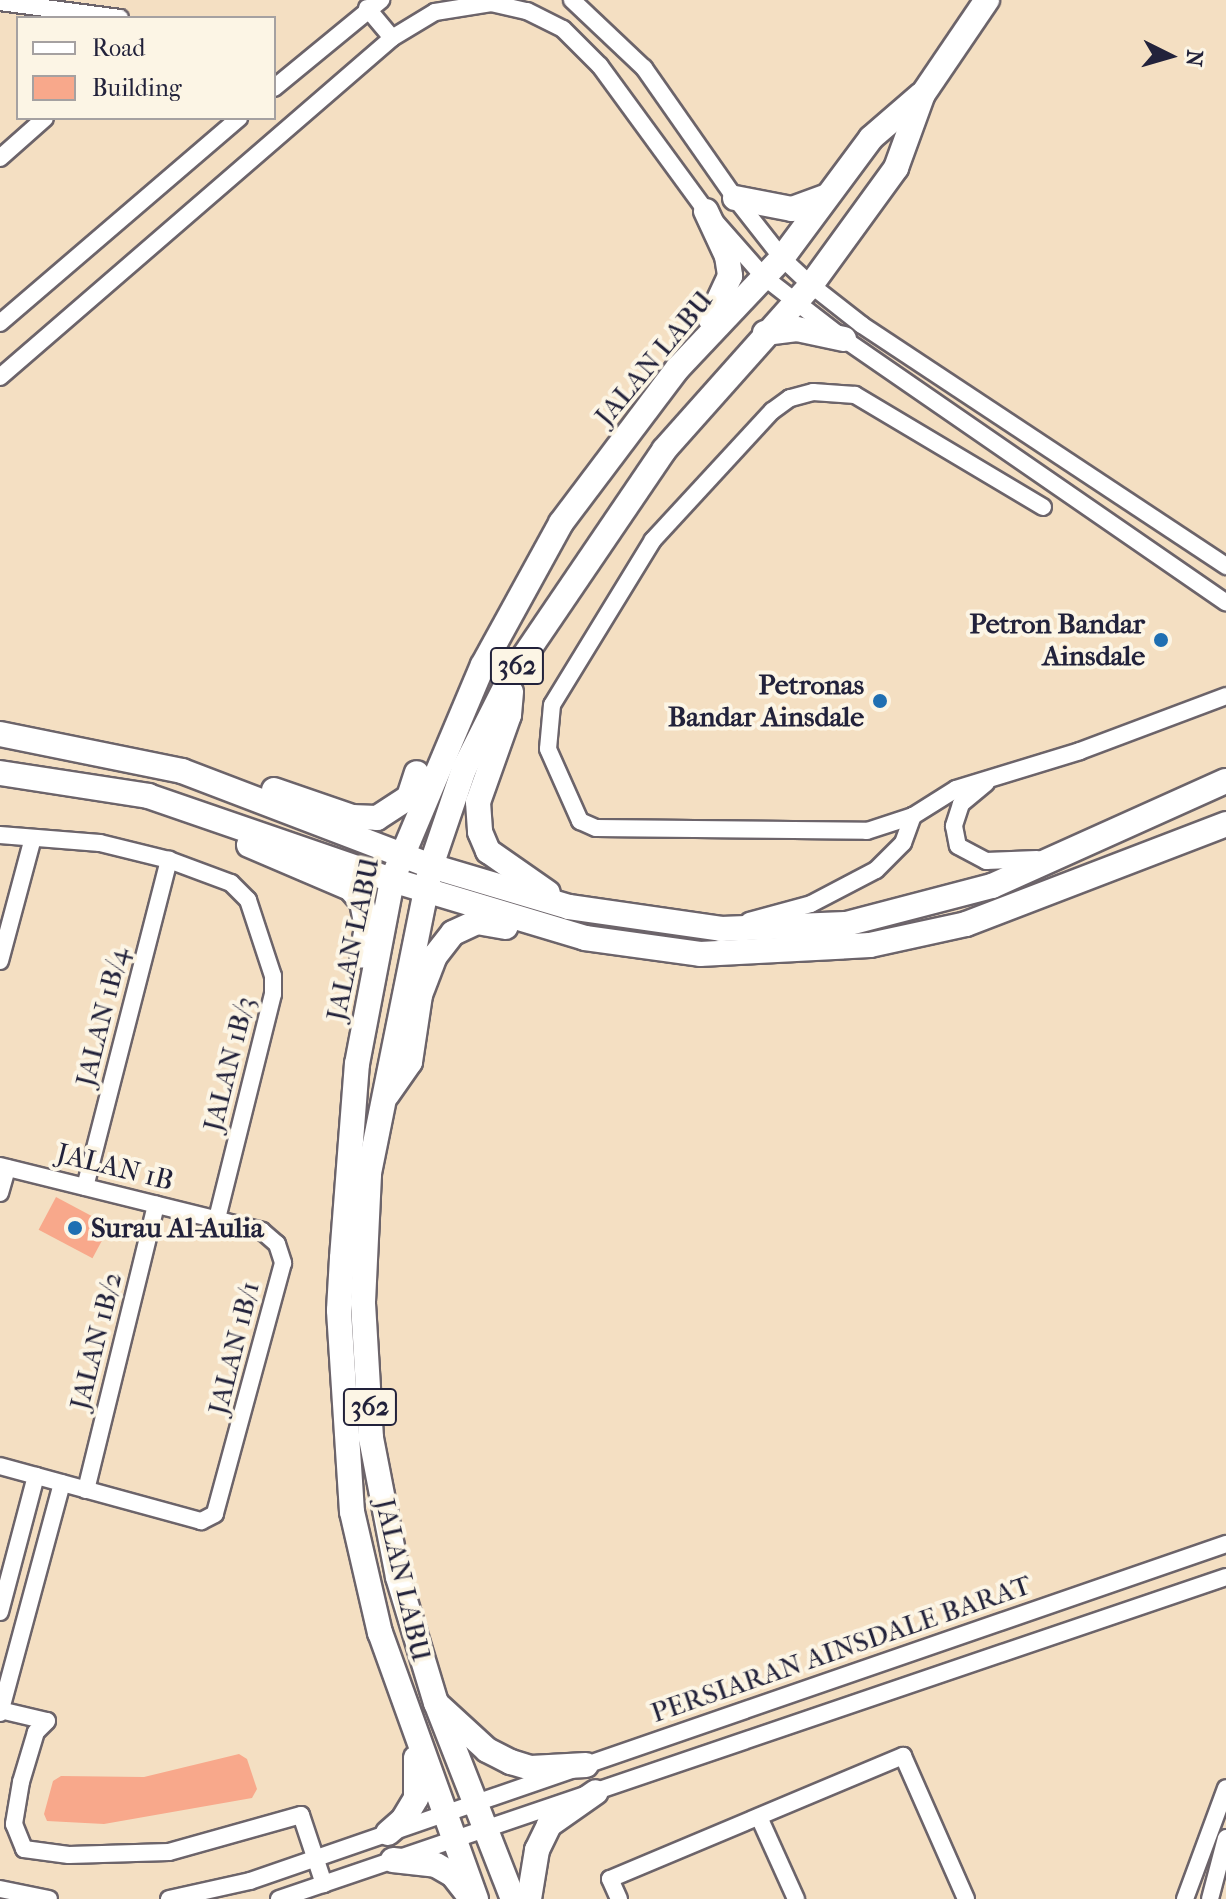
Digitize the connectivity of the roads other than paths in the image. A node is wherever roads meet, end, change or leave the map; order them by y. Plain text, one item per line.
1 (572, 0) edge
2 (987, 0) edge
3 (0, 2) edge
4 (374, 4) edge
5 (105, 16) edge
6 (392, 38) junction
7 (276, 86) edge
8 (923, 94) junction
9 (43, 120) edge
10 (237, 120) edge
11 (0, 158) edge
12 (837, 187) junction
13 (735, 198) junction
14 (706, 211) junction
15 (782, 258) junction
16 (764, 277) junction
17 (804, 292) junction
18 (0, 323) edge
19 (765, 333) junction
20 (844, 339) junction
21 (678, 368) junction
22 (0, 377) edge
23 (1023, 461) junction
24 (1007, 486) junction
25 (1043, 507) dead end
26 (1226, 566) edge
27 (1226, 603) edge
28 (483, 665) junction
29 (512, 674) junction
30 (1226, 696) edge
31 (0, 734) edge
32 (0, 773) edge
33 (991, 779) junction
34 (1226, 781) edge
35 (213, 782) junction
36 (198, 815) junction
37 (913, 816) junction
38 (1226, 824) edge
39 (0, 835) edge
40 (33, 838) junction
41 (401, 855) junction
42 (1066, 855) junction
43 (169, 860) junction
44 (429, 878) junction
45 (392, 880) junction
46 (569, 907) junction
47 (721, 929) junction
48 (563, 932) junction
49 (0, 961) edge
50 (381, 1104) junction
51 (352, 1105) junction
52 (3, 1167) edge
53 (85, 1187) junction
54 (0, 1193) edge
55 (156, 1204) junction
56 (217, 1219) junction
57 (0, 1466) edge
58 (36, 1476) junction
59 (62, 1483) junction
60 (86, 1490) junction
61 (1226, 1544) edge
62 (10, 1574) junction
63 (1226, 1577) edge
64 (36, 1581) junction
65 (0, 1612) edge
66 (436, 1703) junction
67 (0, 1711) edge
68 (410, 1723) junction
69 (586, 1765) junction
70 (1226, 1788) edge
71 (596, 1792) junction
72 (472, 1802) junction
73 (1223, 1808) edge
74 (443, 1811) junction
75 (759, 1817) junction
76 (482, 1830) junction
77 (388, 1833) junction
78 (1226, 1838) edge
79 (454, 1840) junction
80 (315, 1858) junction
81 (393, 1860) junction
82 (324, 1884) junction
83 (0, 1889) edge
84 (49, 1899) edge
85 (169, 1899) edge
86 (279, 1899) edge
87 (473, 1899) edge
88 (513, 1899) edge
89 (529, 1899) edge
90 (619, 1899) edge
91 (796, 1899) edge
92 (966, 1899) edge
93 (1185, 1899) edge
94 (1210, 1899) edge

1 - 13 street
2 - 8 main road, JALAN LABU / 362
3 - 5 street
4 - 6 street
4 - 7 street
6 - 14 street
6 - 22 street
8 - 12 main road, JALAN LABU / 362
8 - 17 main road, JALAN LABU / 362
9 - 11 street
10 - 18 street
12 - 13 main road
12 - 15 main road, JALAN LABU / 362
13 - 15 street
14 - 16 street
14 - 21 main road
15 - 16 main road, JALAN LABU / 362
15 - 17 street
16 - 17 street
16 - 21 main road, JALAN LABU / 362
17 - 19 main road, JALAN LABU / 362
17 - 20 street
17 - 26 street
19 - 20 main road
19 - 29 main road, JALAN LABU / 362
20 - 23 street
21 - 28 main road, JALAN LABU / 362
23 - 24 street
23 - 27 street
24 - 25 street
24 - 37 street
28 - 35 main road
28 - 41 main road, JALAN LABU / 362
29 - 44 main road, JALAN LABU / 362
29 - 46 main road
30 - 33 street
31 - 35 main road
32 - 36 main road
33 - 37 street
33 - 42 street
34 - 42 main road
35 - 41 main road
36 - 45 main road
36 - 51 main road
37 - 47 street
38 - 48 main road
39 - 40 street
40 - 43 street
40 - 49 street
41 - 44 main road
41 - 45 main road, JALAN LABU / 362
42 - 47 main road
43 - 53 street, JALAN 1B/4
43 - 56 street, JALAN 1B/3
44 - 45 main road
44 - 46 main road
44 - 48 main road
44 - 50 main road, JALAN LABU / 362
45 - 51 main road, JALAN LABU / 362
46 - 47 main road
48 - 50 main road
50 - 66 main road, JALAN LABU / 362
51 - 68 main road, JALAN LABU / 362
52 - 53 street, JALAN 1B
52 - 54 street
53 - 55 street, JALAN 1B
55 - 56 street, JALAN 1B
55 - 60 street, JALAN 1B/2
56 - 60 street, JALAN 1B/1
57 - 58 street
58 - 59 street
58 - 62 street
59 - 60 street
59 - 64 street
61 - 69 street, PERSIARAN AINSDALE BARAT
62 - 64 street
62 - 65 street
63 - 71 street, PERSIARAN AINSDALE BARAT
64 - 67 street
66 - 69 main road
66 - 72 main road, JALAN LABU / 362
67 - 80 street
68 - 74 main road, JALAN LABU / 362
68 - 77 main road
69 - 72 street, PERSIARAN AINSDALE BARAT
70 - 73 street
71 - 76 street, PERSIARAN AINSDALE BARAT
71 - 89 main road
72 - 74 street, PERSIARAN AINSDALE BARAT
72 - 76 main road, JALAN LABU / 362
73 - 93 street
74 - 77 street, PERSIARAN AINSDALE BARAT
74 - 79 main road, JALAN LABU / 362
75 - 90 street
75 - 91 street
75 - 92 street
76 - 79 street, PERSIARAN AINSDALE BARAT
76 - 88 main road, JALAN LABU / 362
77 - 80 street, PERSIARAN AINSDALE BARAT
78 - 94 street
79 - 81 street, PERSIARAN AINSDALE BARAT
79 - 87 main road, JALAN LABU / 362
80 - 82 street
80 - 85 street, PERSIARAN AINSDALE BARAT
81 - 82 street, PERSIARAN AINSDALE BARAT
81 - 87 main road
82 - 86 street, PERSIARAN AINSDALE BARAT
83 - 84 street

